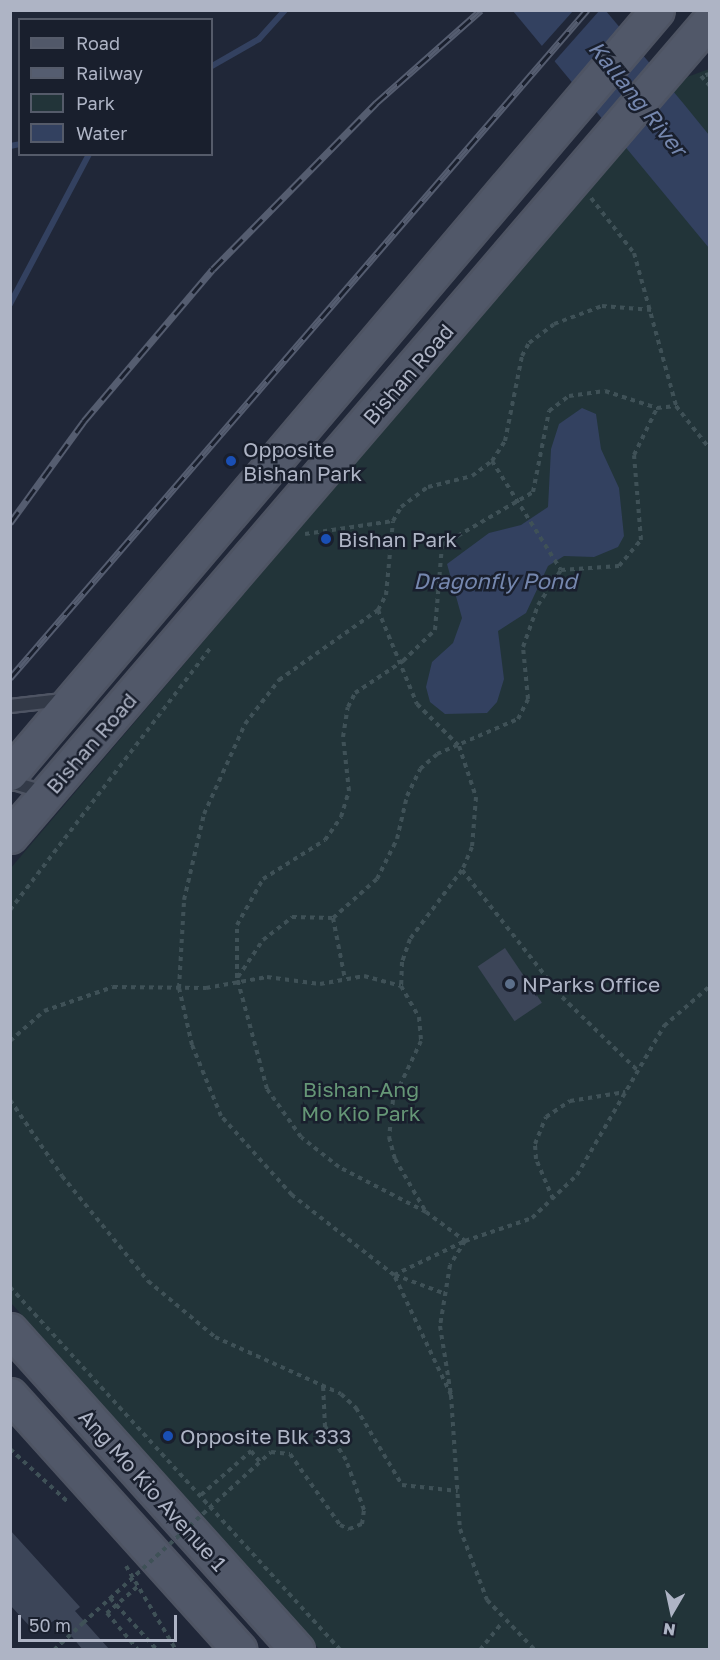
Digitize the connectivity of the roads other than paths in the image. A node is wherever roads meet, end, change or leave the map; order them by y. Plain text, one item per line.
1 (657, 10) edge
2 (710, 20) edge
3 (78, 698) junction
4 (10, 706) edge
5 (10, 773) edge
6 (10, 782) edge
7 (48, 793) junction
8 (10, 836) edge
9 (10, 1330) edge
10 (10, 1395) edge
11 (240, 1650) edge
12 (297, 1650) edge

1 - 3 main road, Bishan Road
2 - 7 main road, Bishan Road
3 - 4 lane
3 - 5 main road, Bishan Road
6 - 7 lane
7 - 8 main road, Bishan Road
9 - 12 main road, Ang Mo Kio Avenue 1
10 - 11 main road, Ang Mo Kio Avenue 1

